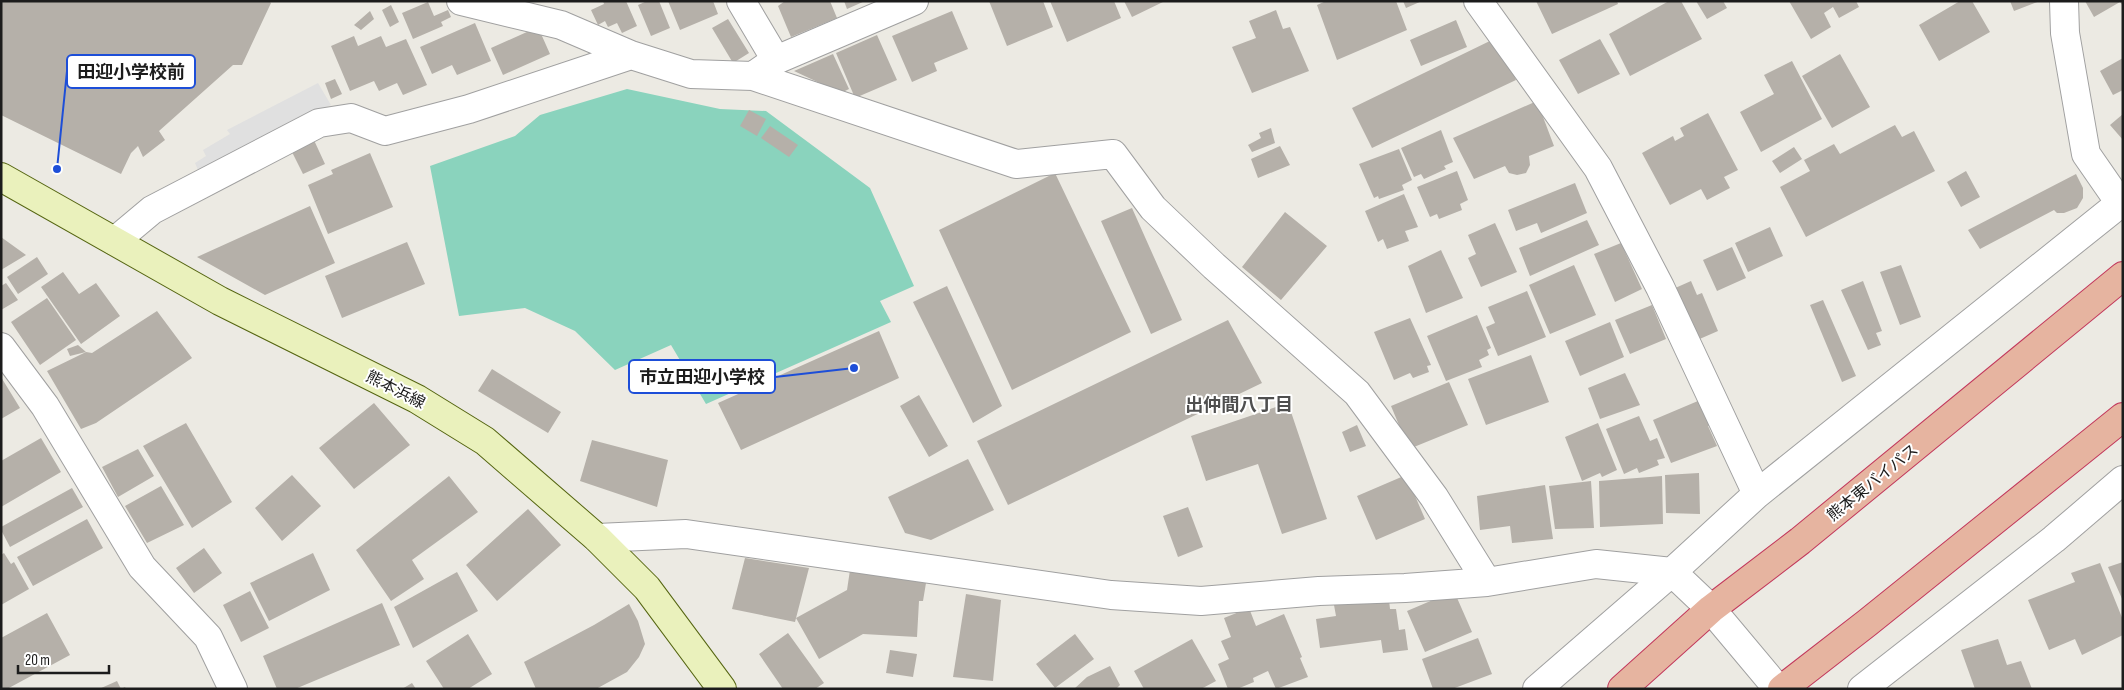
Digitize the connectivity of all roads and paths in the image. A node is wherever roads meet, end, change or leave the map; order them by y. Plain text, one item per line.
1 (461, 1) edge
2 (741, 1) edge
3 (914, 1) edge
4 (1478, 1) edge
5 (2064, 1) edge
6 (631, 55) junction
7 (776, 60) junction
8 (753, 76) junction
9 (1, 177) edge
10 (2121, 202) edge
11 (115, 241) junction
12 (2123, 276) edge
13 (1, 347) edge
14 (2123, 417) edge
15 (2123, 480) edge
16 (1758, 494) junction
17 (598, 538) junction
18 (1672, 572) junction
19 (1487, 582) junction
20 (1711, 609) junction
21 (233, 689) edge
22 (722, 689) edge
23 (1537, 689) edge
24 (1622, 689) edge
25 (1780, 689) edge
26 (1862, 689) edge

1 - 6 street
2 - 7 street
3 - 7 street
4 - 16 street
5 - 10 street
6 - 8 street
6 - 11 street
7 - 8 street
8 - 19 street
9 - 11 main road, 熊本浜線
10 - 16 street
11 - 17 main road, 熊本浜線
12 - 20 highway, 熊本東バイパス
13 - 21 street
14 - 25 highway
15 - 26 street
16 - 18 street
17 - 19 street
17 - 22 main road, 熊本浜線
18 - 19 street
18 - 20 street
18 - 23 street
20 - 24 highway, 熊本東バイパス
20 - 25 street

